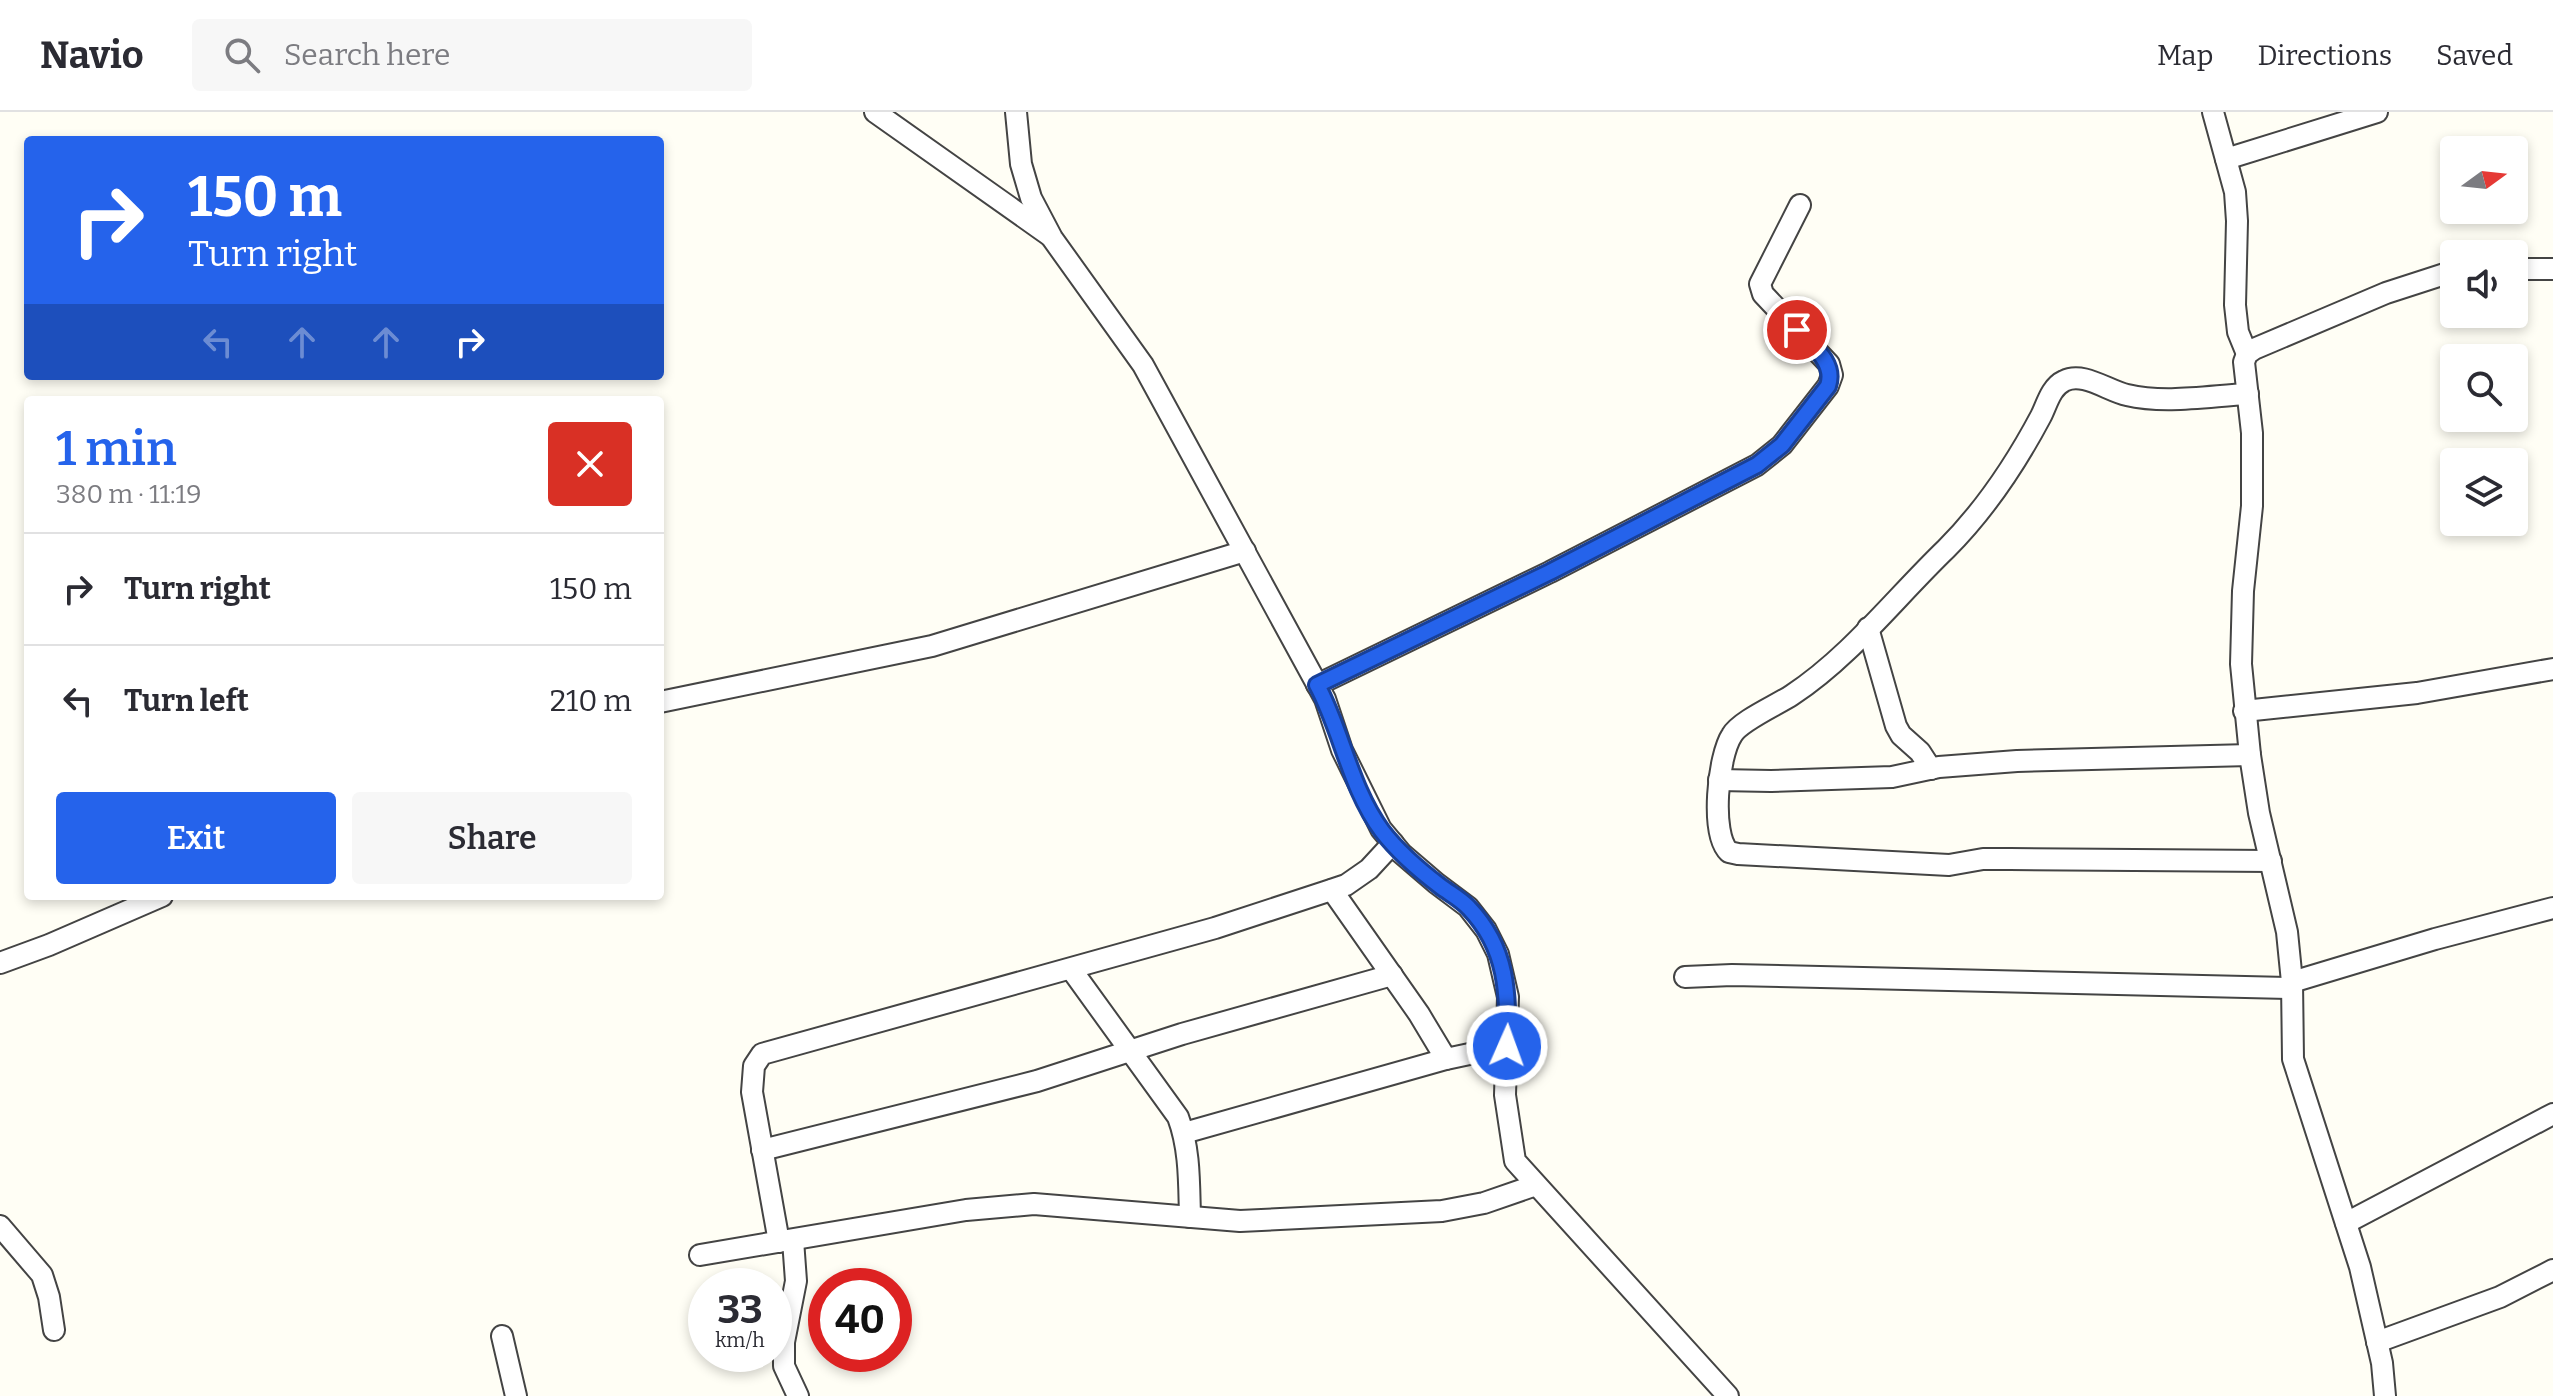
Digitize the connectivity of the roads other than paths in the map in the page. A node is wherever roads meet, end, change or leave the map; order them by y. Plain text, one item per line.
1 (875, 112) edge
2 (1016, 112) edge
3 (2213, 112) edge
4 (2377, 112) edge
5 (2226, 159) junction
6 (1800, 205) dead end
7 (1052, 238) junction
8 (2528, 269) edge
9 (2553, 269) edge
10 (2440, 276) edge
11 (2247, 354) junction
12 (2248, 394) junction
13 (1245, 551) junction
14 (1868, 628) junction
15 (2553, 669) edge
16 (1317, 685) junction
17 (664, 701) edge
18 (2244, 711) junction
19 (2250, 755) junction
20 (1931, 769) junction
21 (1719, 780) junction
22 (1393, 843) junction
23 (2271, 861) junction
24 (1332, 890) junction
25 (153, 900) edge
26 (2553, 908) edge
27 (0, 963) edge
28 (1071, 969) junction
29 (1392, 975) junction
30 (1685, 977) dead end
31 (2292, 985) junction
32 (1507, 1046) junction
33 (1130, 1050) junction
34 (1446, 1059) junction
35 (2553, 1114) edge
36 (1184, 1133) junction
37 (762, 1150) junction
38 (1536, 1185) junction
39 (1190, 1217) junction
40 (2346, 1223) junction
41 (0, 1226) edge
42 (786, 1241) junction
43 (700, 1255) dead end
44 (2553, 1270) edge
45 (54, 1330) dead end
46 (502, 1336) dead end
47 (2377, 1342) junction
48 (516, 1396) edge
49 (798, 1396) edge
50 (1728, 1396) edge
51 (2385, 1396) edge

1 - 7 street
2 - 7 street
3 - 5 street
4 - 5 street
5 - 11 street
6 - 16 street
7 - 13 street
8 - 9 street
10 - 11 street
11 - 12 street
12 - 14 street
12 - 18 street
13 - 16 street
13 - 17 street
14 - 20 street
14 - 21 street
15 - 18 street
16 - 22 street
18 - 19 street
19 - 20 street
19 - 23 street
20 - 21 street
21 - 23 street
22 - 24 street
22 - 32 street
23 - 31 street
24 - 28 street
24 - 29 street
25 - 27 street
26 - 31 street
28 - 33 street
28 - 37 street
29 - 33 street
29 - 34 street
30 - 31 street
31 - 40 street
32 - 34 street
32 - 38 street
33 - 36 street
33 - 37 street
34 - 36 street
35 - 40 street
36 - 39 street
37 - 42 street
38 - 39 street
38 - 50 street
39 - 42 street
40 - 47 street
41 - 45 street
42 - 43 street
42 - 49 street
44 - 47 street
46 - 48 street
47 - 51 street

